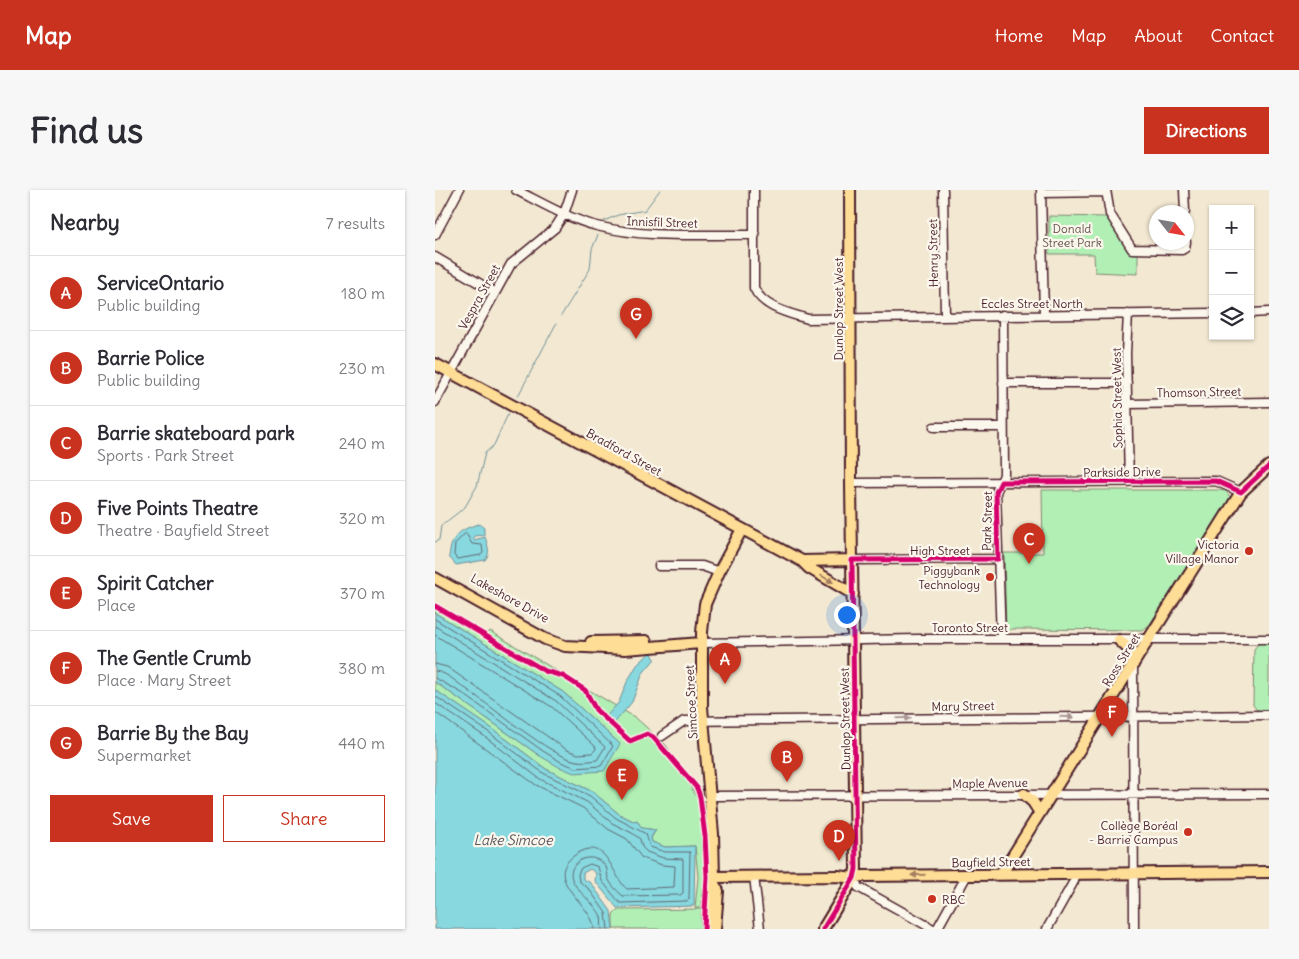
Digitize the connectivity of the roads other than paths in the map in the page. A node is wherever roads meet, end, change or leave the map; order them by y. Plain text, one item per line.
1 (459, 190) edge
2 (516, 190) edge
3 (572, 190) edge
4 (754, 190) edge
5 (850, 190) edge
6 (943, 190) edge
7 (1184, 190) edge
8 (1041, 191) edge
9 (1106, 191) edge
10 (1185, 205) edge
11 (564, 214) junction
12 (435, 235) edge
13 (755, 235) junction
14 (1149, 249) edge
15 (435, 257) edge
16 (494, 292) junction
17 (1269, 312) edge
18 (1209, 313) edge
19 (1254, 313) edge
20 (1044, 314) junction
21 (1128, 314) junction
22 (1003, 315) junction
23 (945, 316) junction
24 (851, 318) junction
25 (435, 364) edge
26 (451, 373) junction
27 (1003, 383) junction
28 (1127, 383) junction
29 (435, 402) edge
30 (1269, 402) edge
31 (1128, 404) junction
32 (933, 427) dead end
33 (1003, 427) junction
34 (1269, 466) edge
35 (1001, 482) junction
36 (1129, 482) junction
37 (851, 483) junction
38 (1241, 492) junction
39 (742, 529) junction
40 (998, 559) junction
41 (852, 560) junction
42 (802, 561) junction
43 (659, 566) dead end
44 (435, 570) edge
45 (719, 572) junction
46 (435, 578) edge
47 (853, 594) junction
48 (1150, 638) junction
49 (1001, 639) junction
50 (1269, 639) edge
51 (854, 640) junction
52 (1119, 640) junction
53 (701, 643) junction
54 (574, 645) junction
55 (1133, 665) junction
56 (1134, 716) junction
57 (1269, 716) edge
58 (855, 718) junction
59 (1100, 718) junction
60 (703, 721) junction
61 (662, 736) dead end
62 (1024, 794) junction
63 (1052, 794) junction
64 (1269, 794) edge
65 (1132, 795) junction
66 (711, 796) junction
67 (855, 797) junction
68 (1040, 813) junction
69 (1016, 851) junction
70 (1269, 872) edge
71 (1002, 873) junction
72 (1024, 873) junction
73 (1075, 874) junction
74 (1133, 874) junction
75 (967, 875) junction
76 (753, 876) junction
77 (854, 878) junction
78 (713, 879) junction
79 (707, 929) edge
80 (715, 929) edge
81 (760, 929) edge
82 (823, 929) edge
83 (933, 929) edge
84 (937, 929) edge
85 (1047, 929) edge
86 (1134, 929) edge

1 - 12 street
2 - 11 street, Innisfil Street
3 - 11 street, Vespra Street
4 - 13 street
5 - 24 main road, Dunlop Street West
6 - 23 street, Henry Street
7 - 10 street
8 - 9 street
8 - 20 street
9 - 14 street
11 - 13 street, Innisfil Street
11 - 16 street, Vespra Street
13 - 24 street, Eccles Street North
15 - 16 street
16 - 26 street, Vespra Street
17 - 19 street
18 - 21 street, Eccles Street North
20 - 21 street, Eccles Street North
20 - 22 street, Eccles Street North
21 - 28 street, Sophia Street West
22 - 23 street, Eccles Street North
22 - 27 street, Park Street
23 - 24 street, Eccles Street North
24 - 37 main road, Dunlop Street West
25 - 26 main road, Bradford Street
26 - 29 street, Vespra Street
26 - 39 main road, Bradford Street
27 - 28 street
27 - 33 street, Park Street
28 - 31 street, Sophia Street West
30 - 31 street, Thomson Street
31 - 36 street, Sophia Street West
32 - 33 street
33 - 35 street, Park Street
34 - 38 main road, Ross Street
35 - 36 street, Parkside Drive
35 - 37 street, Parkside Drive
35 - 40 street, Park Street
36 - 38 street, Parkside Drive
37 - 41 main road, Dunlop Street West
38 - 48 main road, Ross Street
39 - 42 main road, Bradford Street
39 - 45 main road, Simcoe Street
40 - 41 street, High Street
40 - 49 street, Park Street
41 - 42 main road, High Street
41 - 47 main road, Dunlop Street West
42 -> 47 main road, Bradford Street
43 - 45 street
44 - 54 main road, Lakeshore Drive
45 - 53 main road, Simcoe Street
46 - 54 main road, Lakeshore Drive
47 - 51 main road, Dunlop Street West
48 - 50 street, Toronto Street
48 - 52 street, Toronto Street
48 - 55 main road, Ross Street
49 - 51 street, Toronto Street
49 - 52 street, Toronto Street
51 - 53 street, Toronto Street
51 - 58 main road, Dunlop Street West
52 - 55 main road
53 - 54 main road, Toronto Street
53 - 60 main road, Simcoe Street
55 - 56 street
55 - 59 main road, Ross Street
56 - 57 street, Mary Street
56 - 59 street, Mary Street
56 - 65 street
58 -> 59 street, Mary Street
58 - 60 street, Mary Street
58 - 67 main road, Dunlop Street West
59 - 63 main road, Ross Street
60 - 61 street, Mary Street
60 - 66 main road, Simcoe Street
62 - 63 street, Maple Avenue
62 - 67 street, Maple Avenue
62 - 68 main road
63 - 65 street, Maple Avenue
63 - 68 main road, Ross Street
64 - 65 street, Maple Avenue
65 - 74 street
66 - 67 street, Maple Avenue
66 - 78 main road, Simcoe Street
67 - 77 main road, Dunlop Street West
68 - 69 main road, Ross Street
69 - 71 main road, Ross Street
69 - 72 main road
70 - 74 main road, Bayfield Street
71 - 72 main road, Bayfield Street
71 - 75 main road, Bayfield Street
72 - 73 main road, Bayfield Street
73 - 74 main road, Bayfield Street
73 - 85 street
74 - 86 street
75 -> 77 main road, Bayfield Street
75 - 84 street
76 - 77 main road, Bayfield Street
76 - 78 main road, Bayfield Street
76 - 81 street
77 - 82 main road
77 - 83 street
78 - 79 main road, Simcoe Street
78 - 80 main road, Simcoe Street

